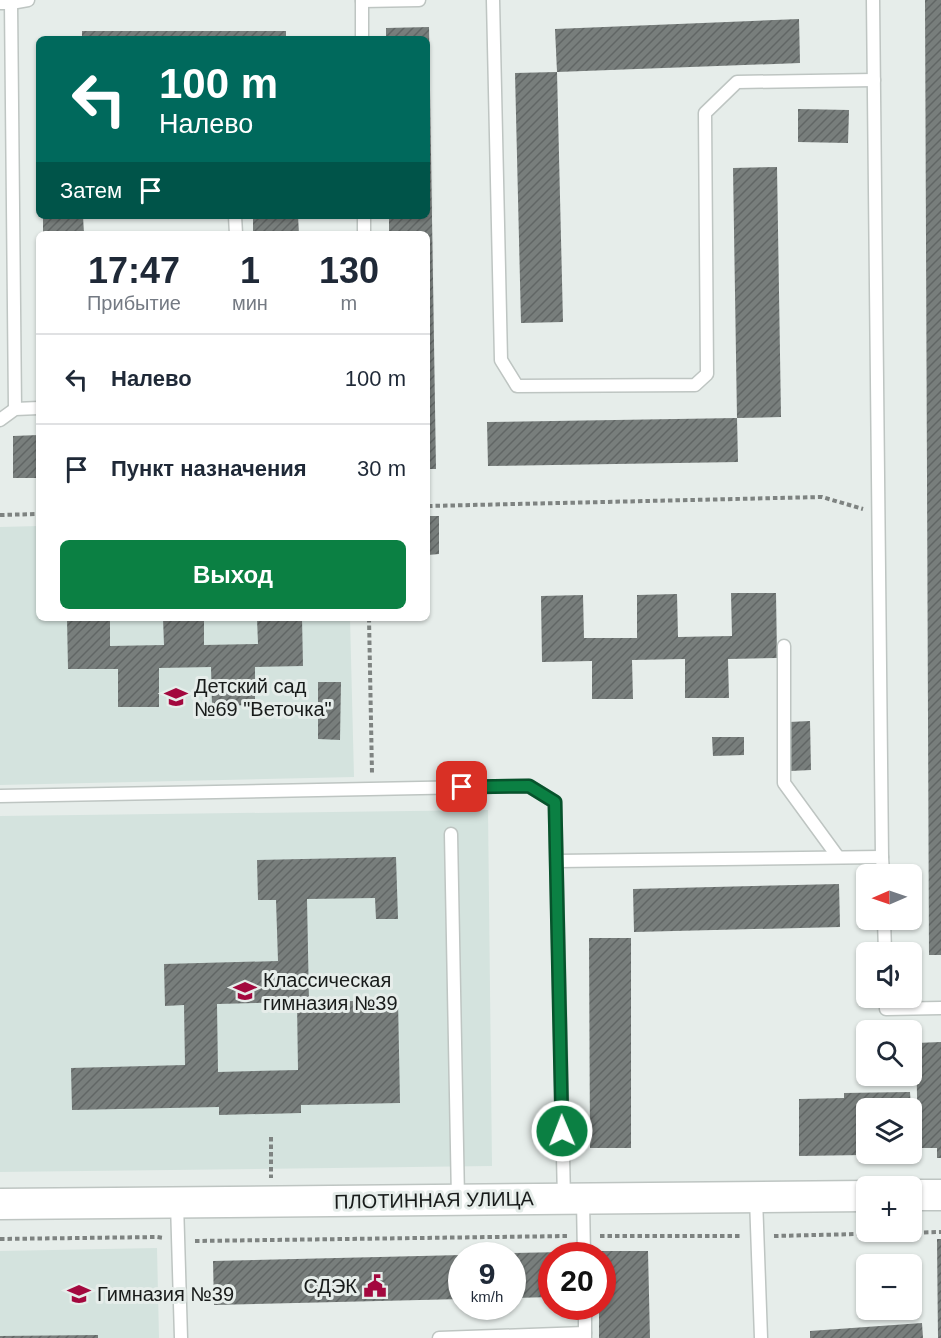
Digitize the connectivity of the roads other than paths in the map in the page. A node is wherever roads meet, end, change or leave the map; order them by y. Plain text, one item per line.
1 (28, 0) edge
2 (419, 0) edge
3 (493, 0) edge
4 (873, 0) edge
5 (362, 1) edge
6 (5, 3) edge
7 (362, 36) edge
8 (874, 81) junction
9 (36, 408) edge
10 (15, 409) junction
11 (0, 420) edge
12 (784, 646) dead end
13 (0, 796) edge
14 (451, 834) dead end
15 (882, 856) junction
16 (838, 857) junction
17 (557, 861) junction
18 (882, 864) edge
19 (886, 1008) edge
20 (941, 1008) edge
21 (922, 1195) edge
22 (941, 1195) edge
23 (856, 1196) edge
24 (756, 1197) junction
25 (573, 1199) junction
26 (458, 1200) junction
27 (177, 1202) junction
28 (0, 1204) edge
29 (584, 1242) edge
30 (585, 1335) edge
31 (181, 1338) edge
32 (439, 1338) edge
33 (761, 1338) edge

1 - 6 lane
2 - 5 lane
3 - 8 lane
4 - 8 lane
5 - 7 lane
6 - 10 lane
8 - 15 lane
9 - 10 lane
10 - 11 lane
12 - 16 lane
13 - 17 lane
14 - 26 lane
15 - 16 lane
15 - 18 lane
16 - 17 lane
17 - 25 lane
19 - 20 lane
21 - 22 street
23 - 24 street, ПЛОТИННАЯ УЛИЦА
24 - 25 street, ПЛОТИННАЯ УЛИЦА
24 - 33 lane
25 - 26 street, ПЛОТИННАЯ УЛИЦА
25 - 29 lane
26 - 27 street, ПЛОТИННАЯ УЛИЦА
27 - 28 street, ПЛОТИННАЯ УЛИЦА
27 - 31 lane
30 - 32 lane

